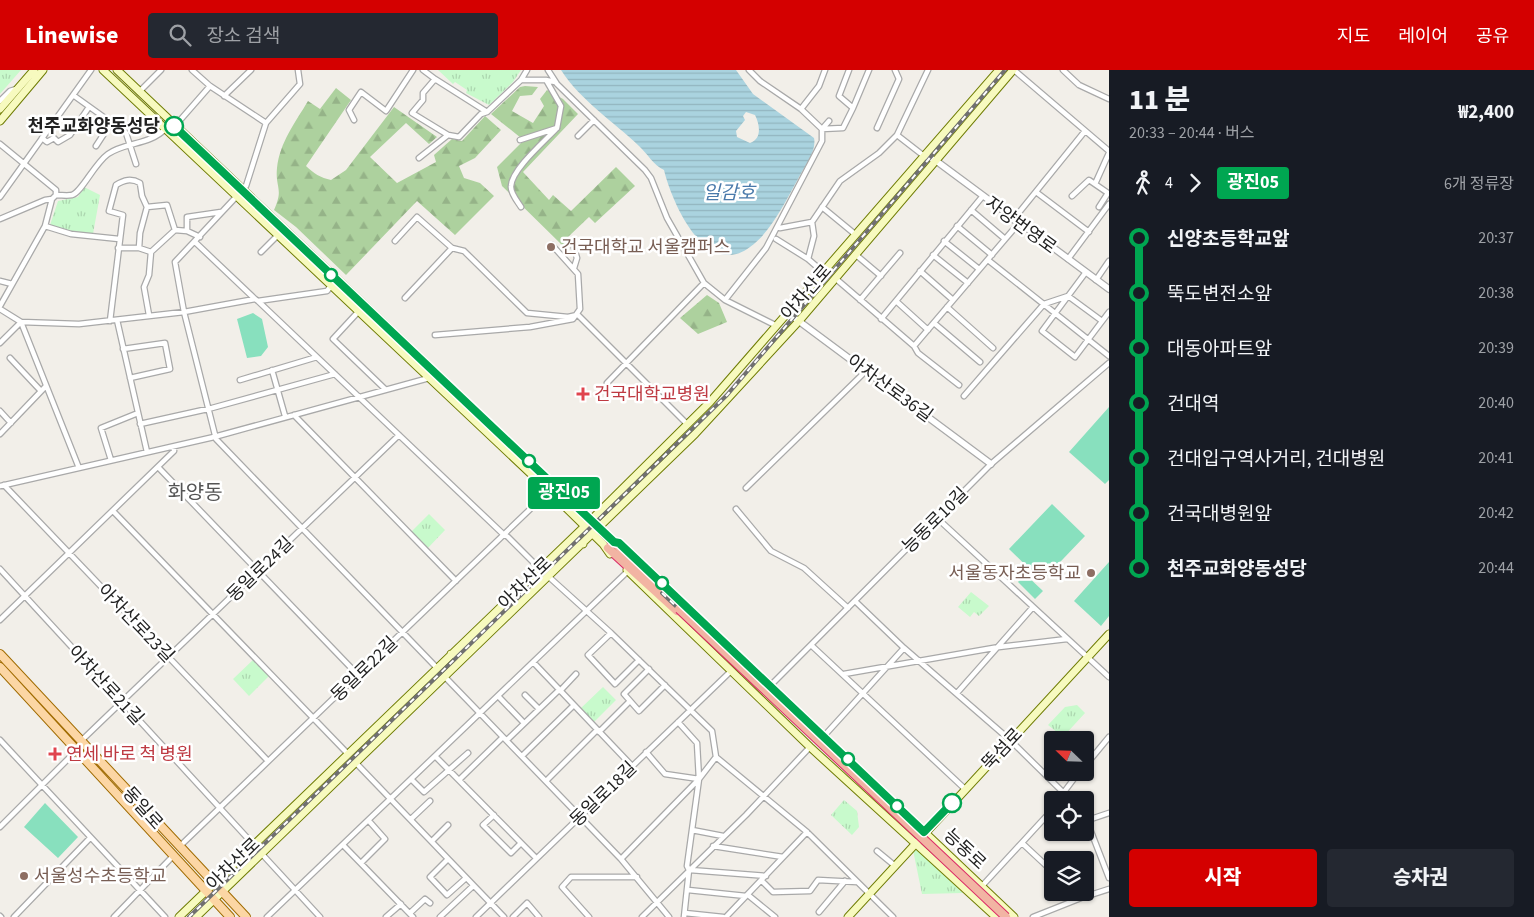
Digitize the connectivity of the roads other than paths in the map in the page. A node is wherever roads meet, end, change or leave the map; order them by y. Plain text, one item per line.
1 (34, 70) edge
2 (43, 70) edge
3 (91, 70) edge
4 (103, 70) edge
5 (116, 70) edge
6 (161, 70) edge
7 (192, 70) edge
8 (251, 70) edge
9 (298, 70) edge
10 (413, 70) edge
11 (423, 70) edge
12 (526, 70) edge
13 (548, 70) edge
14 (748, 70) edge
15 (825, 70) edge
16 (849, 70) edge
17 (869, 70) edge
18 (895, 70) edge
19 (928, 70) edge
20 (999, 70) edge
21 (1013, 70) edge
22 (1063, 70) edge
23 (435, 79) junction
24 (521, 80) junction
25 (546, 80) junction
26 (555, 82) junction
27 (210, 86) junction
28 (18, 88) junction
29 (140, 92) junction
30 (72, 94) junction
31 (224, 96) junction
32 (1109, 99) edge
33 (0, 101) edge
34 (89, 107) junction
35 (480, 108) junction
36 (853, 108) junction
37 (0, 109) edge
38 (801, 109) junction
39 (487, 112) junction
40 (481, 114) junction
41 (0, 120) edge
42 (354, 120) dead end
43 (594, 120) junction
44 (830, 121) dead end
45 (111, 123) junction
46 (266, 123) junction
47 (174, 126) junction
48 (557, 128) junction
49 (877, 128) dead end
50 (165, 129) junction
51 (822, 129) junction
52 (1085, 131) junction
53 (448, 135) junction
54 (897, 135) junction
55 (578, 136) dead end
56 (42, 138) junction
57 (520, 140) dead end
58 (1109, 143) edge
59 (0, 144) edge
60 (131, 145) junction
61 (96, 146) dead end
62 (1108, 151) edge
63 (924, 156) junction
64 (419, 158) dead end
65 (935, 160) junction
66 (23, 164) junction
67 (136, 164) dead end
68 (1095, 184) junction
69 (243, 190) junction
70 (1036, 192) junction
71 (56, 195) junction
72 (1072, 196) dead end
73 (0, 197) edge
74 (236, 197) junction
75 (982, 197) junction
76 (52, 199) junction
77 (1109, 204) edge
78 (147, 206) junction
79 (822, 206) junction
80 (521, 207) dead end
81 (1099, 207) dead end
82 (970, 210) junction
83 (222, 212) junction
84 (0, 219) edge
85 (812, 222) junction
86 (1016, 222) junction
87 (45, 226) junction
88 (957, 226) junction
89 (780, 228) dead end
90 (175, 230) junction
91 (187, 231) junction
92 (1088, 232) junction
93 (856, 235) junction
94 (277, 236) junction
95 (200, 237) junction
96 (119, 239) junction
97 (776, 239) dead end
98 (1005, 239) junction
99 (395, 241) dead end
100 (944, 241) junction
101 (195, 242) junction
102 (552, 245) dead end
103 (118, 248) junction
104 (139, 248) junction
105 (452, 248) junction
106 (574, 248) dead end
107 (151, 252) junction
108 (261, 252) dead end
109 (900, 253) dead end
110 (855, 254) junction
111 (992, 254) junction
112 (933, 255) junction
113 (808, 259) junction
114 (1068, 259) junction
115 (988, 260) junction
116 (1109, 262) edge
117 (574, 268) junction
118 (979, 270) junction
119 (920, 271) junction
120 (823, 272) junction
121 (1086, 272) junction
122 (881, 276) junction
123 (835, 278) junction
124 (1096, 280) junction
125 (0, 281) edge
126 (704, 283) junction
127 (968, 283) junction
128 (12, 284) junction
129 (331, 286) junction
130 (1109, 289) edge
131 (1068, 296) junction
132 (405, 298) dead end
133 (257, 300) junction
134 (725, 300) junction
135 (860, 300) junction
136 (953, 300) junction
137 (896, 301) junction
138 (1044, 304) junction
139 (0, 307) edge
140 (947, 307) junction
141 (184, 312) junction
142 (358, 312) junction
143 (1109, 312) edge
144 (788, 313) junction
145 (1056, 313) junction
146 (578, 314) junction
147 (149, 315) junction
148 (882, 319) junction
149 (117, 320) junction
150 (110, 321) junction
151 (1102, 321) junction
152 (21, 322) junction
153 (799, 322) junction
154 (934, 322) junction
155 (777, 326) junction
156 (928, 330) junction
157 (435, 335) dead end
158 (1088, 339) junction
159 (0, 343) edge
160 (914, 346) junction
161 (993, 348) dead end
162 (124, 349) junction
163 (1109, 356) edge
164 (317, 357) junction
165 (10, 358) dead end
166 (626, 362) junction
167 (980, 362) dead end
168 (1109, 363) edge
169 (272, 370) junction
170 (866, 370) junction
171 (335, 374) junction
172 (130, 378) junction
173 (429, 378) junction
174 (240, 380) dead end
175 (607, 383) dead end
176 (959, 385) dead end
177 (46, 386) junction
178 (450, 387) junction
179 (278, 390) junction
180 (385, 390) junction
181 (41, 391) junction
182 (445, 394) junction
183 (358, 396) junction
184 (964, 396) dead end
185 (208, 407) junction
186 (0, 411) edge
187 (138, 413) junction
188 (294, 414) junction
189 (286, 416) junction
190 (11, 423) junction
191 (140, 424) junction
192 (687, 424) junction
193 (0, 434) edge
194 (399, 435) junction
195 (214, 437) junction
196 (174, 446) junction
197 (147, 452) junction
198 (111, 460) junction
199 (991, 464) junction
200 (158, 467) junction
201 (79, 468) junction
202 (355, 478) junction
203 (2, 485) edge
204 (746, 488) dead end
205 (549, 491) junction
206 (736, 509) dead end
207 (113, 511) junction
208 (937, 518) junction
209 (592, 520) junction
210 (585, 526) junction
211 (302, 528) junction
212 (600, 528) junction
213 (504, 534) junction
214 (593, 534) junction
215 (575, 536) junction
216 (583, 544) junction
217 (574, 545) junction
218 (611, 545) junction
219 (69, 553) junction
220 (540, 569) junction
221 (0, 570) edge
222 (258, 571) junction
223 (628, 571) junction
224 (549, 577) junction
225 (456, 581) junction
226 (25, 596) junction
227 (855, 601) junction
228 (1033, 607) junction
229 (848, 608) junction
230 (678, 610) junction
231 (588, 611) junction
232 (213, 614) junction
233 (0, 620) edge
234 (402, 632) junction
235 (611, 633) junction
236 (1109, 634) edge
237 (1067, 639) junction
238 (811, 645) junction
239 (999, 646) junction
240 (904, 648) junction
241 (0, 654) edge
242 (168, 657) junction
243 (457, 658) junction
244 (1087, 658) junction
245 (639, 660) junction
246 (922, 662) junction
247 (534, 663) junction
248 (888, 666) junction
249 (0, 667) edge
250 (437, 668) junction
251 (649, 669) junction
252 (731, 671) junction
253 (576, 674) dead end
254 (844, 674) junction
255 (358, 676) junction
256 (445, 677) junction
257 (1109, 678) edge
258 (665, 685) junction
259 (770, 686) junction
260 (560, 690) junction
261 (864, 692) junction
262 (958, 693) junction
263 (525, 695) dead end
264 (499, 697) junction
265 (630, 701) junction
266 (122, 703) junction
267 (574, 705) junction
268 (539, 709) junction
269 (690, 710) junction
270 (480, 713) junction
271 (313, 718) junction
272 (678, 722) junction
273 (524, 724) junction
274 (598, 731) junction
275 (824, 736) junction
276 (1109, 737) edge
277 (505, 739) junction
278 (0, 740) edge
279 (1010, 740) junction
280 (82, 741) junction
281 (810, 746) junction
282 (76, 750) junction
283 (646, 752) junction
284 (468, 753) dead end
285 (348, 754) junction
286 (1094, 755) edge
287 (522, 756) junction
288 (436, 757) junction
289 (716, 757) junction
290 (85, 759) junction
291 (268, 761) junction
292 (356, 763) junction
293 (103, 765) junction
294 (632, 766) junction
295 (449, 770) junction
296 (699, 779) junction
297 (412, 780) junction
298 (459, 780) junction
299 (546, 781) junction
300 (41, 784) junction
301 (965, 789) junction
302 (1063, 791) edge
303 (764, 797) junction
304 (392, 800) junction
305 (430, 801) dead end
306 (220, 808) junction
307 (1109, 813) edge
308 (494, 815) junction
309 (580, 816) junction
310 (1094, 816) edge
311 (411, 819) junction
312 (1044, 819) edge
313 (369, 822) junction
314 (448, 825) dead end
315 (0, 827) edge
316 (692, 830) junction
317 (807, 832) junction
318 (924, 832) junction
319 (723, 836) junction
320 (1094, 837) edge
321 (90, 838) junction
322 (432, 841) junction
323 (916, 842) junction
324 (521, 843) junction
325 (1022, 843) junction
326 (254, 844) junction
327 (344, 846) junction
328 (713, 846) junction
329 (179, 848) junction
330 (878, 851) dead end
331 (262, 853) junction
332 (175, 857) junction
333 (783, 857) junction
334 (536, 858) junction
335 (190, 859) junction
336 (448, 859) junction
337 (621, 859) junction
338 (361, 863) junction
339 (1044, 863) edge
340 (894, 865) junction
341 (689, 870) junction
342 (766, 876) junction
343 (637, 877) junction
344 (466, 878) junction
345 (1109, 878) edge
346 (761, 880) junction
347 (846, 881) junction
348 (214, 882) junction
349 (857, 882) junction
350 (473, 886) junction
351 (982, 886) junction
352 (1109, 889) edge
353 (140, 890) junction
354 (206, 890) junction
355 (296, 890) junction
356 (688, 890) junction
357 (222, 891) junction
358 (869, 893) junction
359 (1094, 894) edge
360 (747, 895) junction
361 (214, 899) junction
362 (1073, 901) edge
363 (655, 902) junction
364 (430, 903) dead end
365 (490, 903) junction
366 (400, 904) junction
367 (819, 912) dead end
368 (685, 915) edge
369 (412, 916) edge
370 (14, 917) edge
371 (114, 917) edge
372 (165, 917) edge
373 (179, 917) edge
374 (196, 917) edge
375 (230, 917) edge
376 (246, 917) edge
377 (267, 917) edge
378 (320, 917) edge
379 (386, 917) edge
380 (440, 917) edge
381 (476, 917) edge
382 (504, 917) edge
383 (513, 917) edge
384 (539, 917) edge
385 (588, 917) edge
386 (642, 917) edge
387 (669, 917) edge
388 (725, 917) edge
389 (775, 917) edge
390 (848, 917) edge
391 (893, 917) edge
392 (996, 917) edge
393 (1001, 917) edge
394 (1006, 917) edge
395 (1014, 917) edge
396 (1033, 917) edge

1 - 28 main road
2 - 41 main road
3 - 30 street
4 - 50 main road, 능동로
5 - 29 main road, 능동로
6 - 29 street
7 - 27 street
8 - 31 street
9 - 46 street
10 - 42 street
11 - 23 street
12 - 24 street
13 - 26 street
14 - 38 street
15 - 38 street
16 - 36 street
17 - 36 street
18 - 49 street
19 - 54 street
20 - 63 main road, 아차산로
21 - 52 street
21 - 65 main road, 아차산로
22 - 32 street
23 - 35 street
23 - 53 street
24 - 25 street
24 - 39 street
25 - 26 street
25 - 48 street
26 - 43 street
27 - 31 street
27 - 47 street
28 - 33 street
28 - 37 main road
29 - 47 main road, 능동로
30 - 34 street
30 - 56 street
31 - 46 street
34 - 45 street
34 - 56 street
35 - 39 street
35 - 40 street
36 - 51 street
38 - 51 street
39 - 40 street
40 - 53 street
43 - 55 street
43 - 126 street
44 - 51 street
45 - 60 street
45 - 61 street
46 - 69 street
47 - 69 main road, 능동로
48 - 57 street
48 - 80 street
50 - 60 street
50 - 74 main road, 능동로
51 - 134 street
52 - 62 street
52 - 70 street
53 - 64 street
54 - 63 street
54 - 79 street
56 - 66 street
58 - 62 street
59 - 66 street
60 - 67 street
60 - 71 street
62 - 68 street
63 - 65 street, 자양번영로
63 - 93 main road, 아차산로
65 - 75 street, 자양번영로
65 - 110 main road, 아차산로
66 - 71 street
66 - 73 street
68 - 72 street
68 - 81 street
69 - 74 main road
69 - 178 main road, 능동로
70 - 86 street
70 - 92 street
71 - 76 street
74 - 83 street
74 - 94 main road, 능동로
75 - 82 street
75 - 86 street, 자양번영로
76 - 84 street
76 - 87 street
77 - 92 street
78 - 90 street
78 - 96 street
78 - 104 street
79 - 85 street
79 - 93 street
82 - 88 street
82 - 98 street
83 - 91 street
83 - 95 street
85 - 89 street
85 - 113 street
86 - 98 street
86 - 114 street, 자양번영로
87 - 96 street
87 - 128 street
88 - 100 street
88 - 111 street
90 - 91 street
90 - 107 street
91 - 95 street
92 - 114 street
93 - 120 main road, 아차산로
94 - 108 street
94 - 129 main road, 능동로
95 - 101 street
96 - 103 street
97 - 113 street
98 - 111 street
99 - 105 street
100 - 112 street
100 - 118 street
101 - 133 street
101 - 141 street
102 - 117 street
103 - 104 street
103 - 150 street
104 - 107 street
105 - 132 street
105 - 146 street
106 - 117 street
107 - 147 street
109 - 122 street
110 - 122 street
110 - 123 main road, 아차산로
111 - 115 street
112 - 119 street
112 - 127 street
113 - 120 street
114 - 121 street, 자양번영로
115 - 118 street
115 - 138 street
116 - 124 street
117 - 146 street
118 - 127 street
119 - 136 street
119 - 137 street
120 - 144 main road, 아차산로
121 - 124 street, 자양번영로
121 - 131 street
122 - 135 street
123 - 135 street
123 - 153 main road, 아차산로
124 - 130 street, 자양번영로
125 - 128 street
126 - 134 street
126 - 166 street
127 - 136 street
128 - 139 street
129 - 133 street
129 - 142 main road, 능동로
131 - 138 street
131 - 145 street
131 - 151 street
133 - 141 street
133 - 164 street
134 - 155 street
135 - 148 street
136 - 140 street
137 - 148 street
137 - 156 street
138 - 145 street
138 - 184 street
139 - 152 street
140 - 154 street
140 - 161 street
141 - 147 street
141 - 185 street
142 - 173 main road, 능동로
142 - 180 street
143 - 151 street
144 - 153 street, 아차산로36길
144 - 155 main road, 아차산로
145 - 158 street
145 - 158 street
146 - 157 street
146 - 166 street
147 - 149 street
148 - 160 street
149 - 150 street
149 - 162 street
150 - 152 street
151 - 158 street
152 - 159 street
152 - 177 street
153 - 170 street, 아차산로36길
153 - 212 main road, 아차산로
154 - 156 street
154 - 167 street
155 - 192 main road, 아차산로
156 - 160 street
158 - 163 street
160 - 176 street
162 - 172 street
162 - 172 street
164 - 169 street
164 - 171 street
165 - 181 street
166 - 175 street
166 - 192 street
168 - 199 street, 능동로10길
169 - 174 street
169 - 179 street
170 - 199 street, 아차산로36길
170 - 204 street
171 - 179 street
171 - 183 street
172 - 187 street
173 - 180 street
173 - 182 main road, 능동로
177 - 181 street
177 - 201 street
178 - 182 main road
178 - 209 main road, 능동로
179 - 185 street
179 - 189 street
180 - 183 street
181 - 190 street
182 - 205 main road, 능동로
183 - 188 street
183 - 194 street
185 - 191 street
185 - 195 street
186 - 190 street
187 - 191 street
187 - 198 street
188 - 189 street
188 - 202 street
189 - 195 street
190 - 193 street
191 - 197 street
192 - 209 main road, 아차산로
194 - 202 street, 동일로24길
194 - 213 street
195 - 196 street
195 - 211 street
196 - 197 street
196 - 200 street
197 - 198 street
198 - 201 street
199 - 208 street, 능동로10길
200 - 207 street
200 - 222 street
201 - 203 street
202 - 211 street, 동일로24길
202 - 225 street
203 - 219 street, 아차산로23길
205 - 210 main road, 능동로
205 - 213 street, 동일로22길
206 - 229 street
207 - 219 street
207 - 232 street
208 - 227 street, 능동로10길
208 - 228 street
209 - 210 main road, 아차산로
209 - 212 main road, 능동로
210 - 214 main road, 능동로
210 - 215 main road, 아차산로
211 - 222 street, 동일로24길
211 - 234 street
212 - 214 main road, 아차산로
212 - 218 main road, 능동로
213 - 220 street
213 - 225 street, 동일로22길
214 - 216 main road, 아차산로
214 - 218 main road, 능동로
215 - 217 main road
215 - 220 main road, 아차산로
216 - 217 main road
216 - 224 main road, 아차산로
217 - 243 main road
218 - 223 main road, 능동로
218 - 230 highway
218 - 259 main road, 능동로
219 - 226 street
219 - 242 street, 아차산로23길
220 - 243 main road, 아차산로
221 - 226 street, 아차산로21길
222 - 232 street, 동일로24길
222 - 255 street
223 - 231 street
223 - 252 main road, 능동로
224 - 231 street
224 - 243 main road, 아차산로
225 - 234 street, 동일로22길
226 - 233 street
226 - 266 street, 아차산로21길
227 - 229 street, 능동로10길
227 - 240 street
228 - 237 street
228 - 239 street
229 - 238 street, 능동로10길
230 - 393 highway, bridge
230 - 394 highway, bridge
231 - 235 street
231 - 247 street
232 - 242 street, 동일로24길
232 - 271 street
234 - 250 street
234 - 255 street, 동일로22길
235 - 245 street
235 - 245 street
236 - 244 main road, 뚝섬로
237 - 239 street
237 - 244 street
238 - 254 street
238 - 259 street, 능동로10길
239 - 246 street
239 - 262 street
240 - 246 street
240 - 248 street
241 - 280 main road, 동일로
242 - 266 street, 동일로24길
242 - 291 street, 아차산로23길
243 - 250 main road, 아차산로
243 - 256 main road, 아차산로
244 - 257 street
244 - 279 main road, 뚝섬로
245 - 251 street
246 - 248 street
246 - 262 street
247 - 260 street
247 - 264 street
248 - 254 street
248 - 261 street
249 - 282 main road, 동일로
250 - 285 main road, 아차산로
251 - 258 street
251 - 265 street
252 - 269 street, 동일로18길
252 - 281 main road, 능동로
253 - 260 street
254 - 261 street
255 - 271 street, 동일로22길
256 - 270 street
256 - 292 main road, 아차산로
258 - 265 street
258 - 269 street
259 - 275 main road, 능동로
260 - 267 street
260 - 268 street
261 - 275 street
261 - 301 street
262 - 279 street
263 - 268 street
264 - 270 street
264 - 273 street
265 - 274 street
266 - 280 street, 동일로24길
266 - 306 street, 아차산로21길
267 - 274 street
267 - 287 street
268 - 273 street
269 - 272 street, 동일로18길
269 - 289 street
270 - 277 street
270 - 288 street
271 - 285 street
271 - 291 street, 동일로22길
272 - 283 street, 동일로18길
272 - 296 street
273 - 277 street
274 - 294 street
274 - 299 street
275 - 318 main road, 능동로
276 - 286 street
277 - 287 street
277 - 298 street
278 - 300 street
279 - 301 main road, 뚝섬로
279 - 302 street
280 - 293 main road, 동일로
281 - 303 street
281 - 323 main road, 능동로
282 - 290 main road, 동일로
282 - 300 street
283 - 294 street, 동일로18길
283 - 296 street
284 - 295 street
285 - 326 main road, 아차산로
287 - 299 street
288 - 295 street
288 - 297 street
289 - 296 street
289 - 303 street
290 - 293 main road
290 - 332 main road, 동일로
291 - 306 street, 동일로22길
292 - 304 street
292 - 331 main road, 아차산로
293 - 329 main road, 동일로
294 - 309 street, 동일로18길
295 - 297 street
295 - 298 street
296 - 316 street
296 - 337 street
297 - 304 street
298 - 308 street
299 - 309 street
300 - 315 street
300 - 321 street
301 - 318 main road, 뚝섬로
303 - 317 street
303 - 319 street
304 - 311 street
304 - 313 street
305 - 311 street
306 - 326 street, 아차산로21길
306 - 329 street, 동일로22길
307 - 310 street
308 - 324 street
308 - 324 street
309 - 334 street, 동일로18길
309 - 337 street
311 - 322 street
312 - 325 street
313 - 327 street
313 - 338 street
314 - 322 street
316 - 319 street
316 - 341 street
317 - 333 street
317 - 349 street
318 - 323 main road, 뚝섬로
318 - 351 main road, 능동로
319 - 328 street
320 - 345 street
321 - 353 street
321 - 370 street
322 - 336 street
323 - 340 main road, 뚝섬로
323 - 392 main road, 능동로
324 - 334 street
325 - 339 street
325 - 351 street
326 - 348 main road, 아차산로
327 - 338 street
327 - 355 street
328 - 333 street
328 - 341 street
329 - 335 main road, 동일로
330 - 340 street
331 - 355 street
331 - 357 main road, 아차산로
332 - 335 main road
332 - 353 street
332 - 354 main road, 동일로
333 - 342 street
334 - 365 street, 동일로18길
335 - 348 main road, 동일로
336 - 344 street
336 - 344 street
337 - 343 street
338 - 366 street
340 - 358 main road, 뚝섬로
341 - 342 street
341 - 356 street
341 - 363 street
342 - 346 street
343 - 363 street
343 - 385 street
344 - 350 street
346 - 347 street
346 - 360 street
347 - 349 street
347 - 367 street
348 - 354 main road, 아차산로
348 - 357 main road, 동일로
349 - 358 street
350 - 365 street
350 - 380 street
351 - 395 main road, 능동로
352 - 359 street
353 - 371 street
353 - 372 street
354 - 361 main road, 동일로
354 - 373 main road, 아차산로
355 - 377 street
355 - 378 street
356 - 360 street
356 - 368 street
357 - 361 main road, 아차산로
357 - 376 main road, 동일로
358 - 390 main road, 뚝섬로
358 - 391 street
360 - 388 street
360 - 389 street
361 - 374 main road, 아차산로
361 - 375 main road, 동일로
362 - 396 street
363 - 386 street
363 - 387 street
364 - 369 street
365 - 381 street, 동일로18길
365 - 382 street
366 - 369 street
366 - 379 street
368 - 388 street
383 - 384 street

